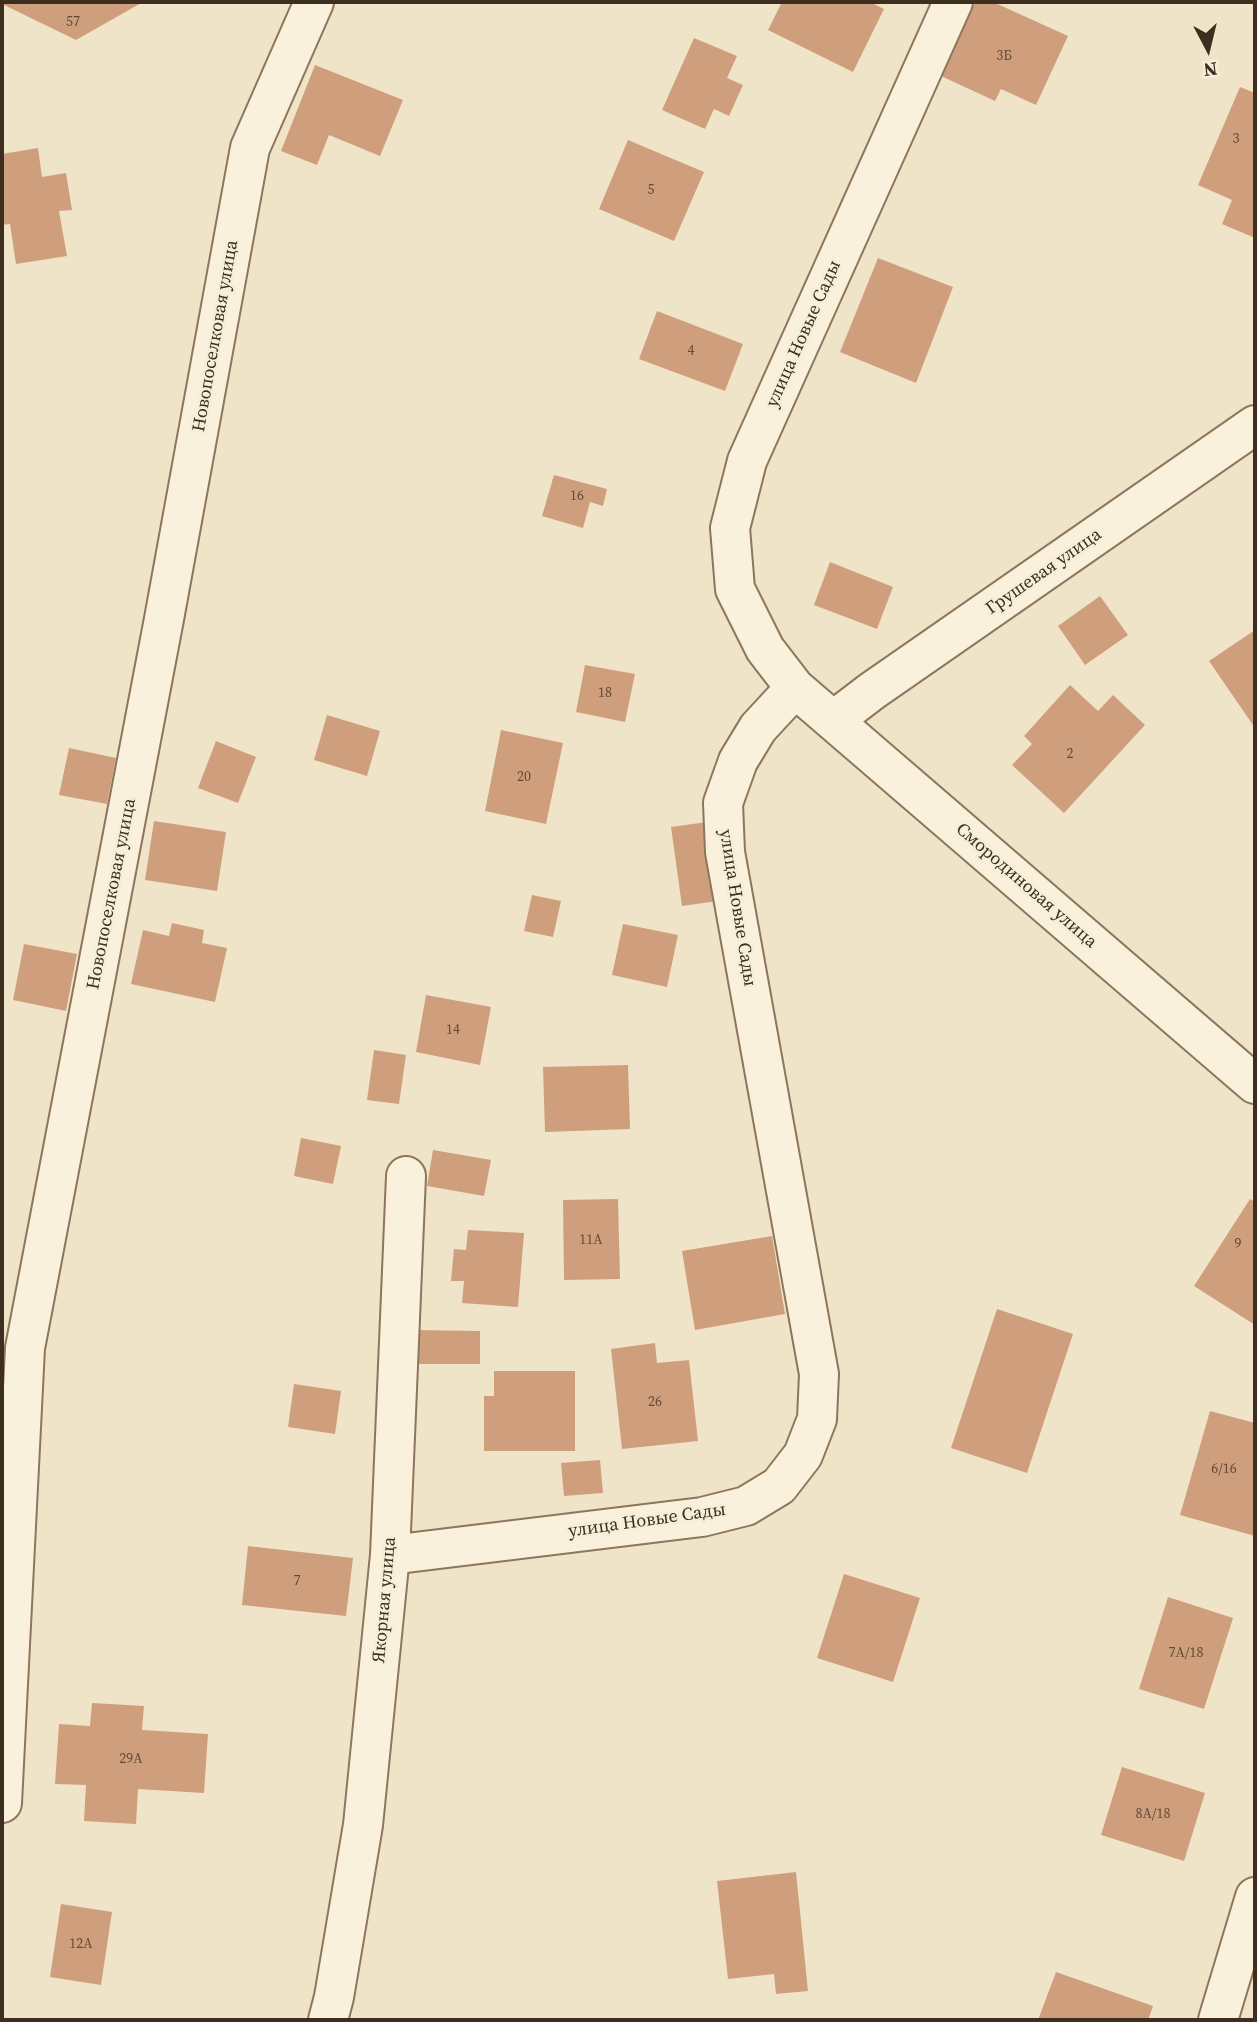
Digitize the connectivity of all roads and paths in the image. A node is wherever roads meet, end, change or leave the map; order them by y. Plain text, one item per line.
1 (314, 2) edge
2 (953, 2) edge
3 (1255, 425) edge
4 (795, 688) junction
5 (834, 720) junction
6 (1255, 1084) edge
7 (406, 1176) dead end
8 (390, 1555) junction
9 (2, 1803) edge
10 (1255, 1896) edge
11 (328, 2020) edge
12 (1218, 2020) edge

1 - 9 street, Новопоселковая улица
2 - 4 street, улица Новые Сады
3 - 5 street, Грушевая улица
4 - 5 street, Смородиновая улица
4 - 8 street, улица Новые Сады
5 - 6 street, Смородиновая улица
7 - 8 street, Якорная улица
8 - 11 street, Якорная улица
10 - 12 street

